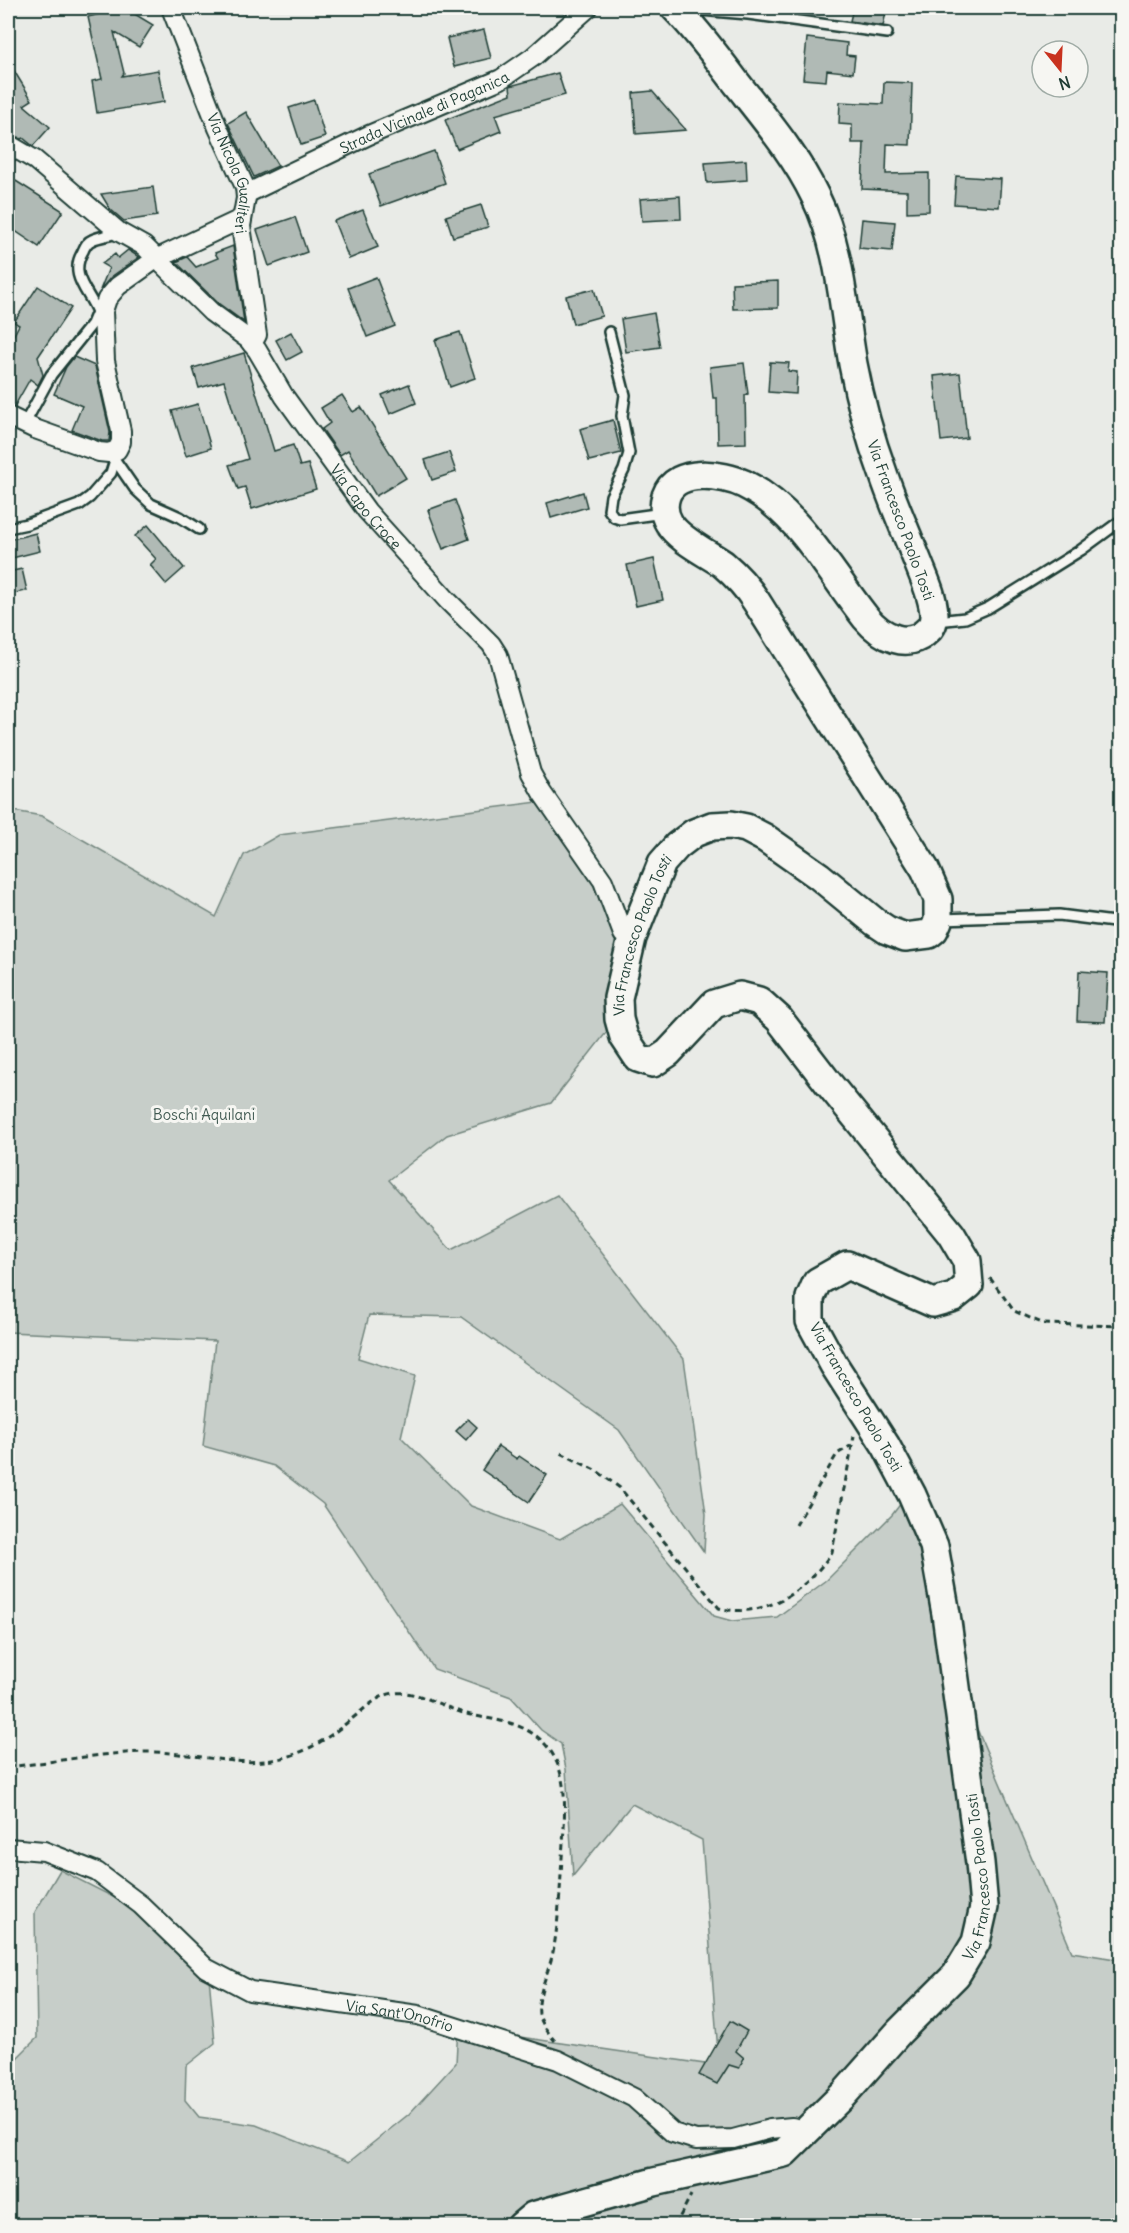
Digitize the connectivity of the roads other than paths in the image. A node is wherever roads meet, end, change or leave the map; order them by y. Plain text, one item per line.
1 (171, 8) edge
2 (588, 8) edge
3 (679, 11) edge
4 (887, 33) dead end
5 (8, 144) edge
6 (246, 194) junction
7 (241, 219) junction
8 (119, 232) junction
9 (156, 259) junction
10 (609, 332) dead end
11 (252, 344) junction
12 (8, 416) edge
13 (24, 425) junction
14 (114, 456) junction
15 (665, 513) junction
16 (1122, 520) edge
17 (8, 528) edge
18 (199, 529) dead end
19 (934, 620) junction
20 (939, 920) junction
21 (1122, 923) edge
22 (632, 938) junction
23 (8, 1848) edge
24 (806, 2131) junction
25 (520, 2226) edge

1 - 6 street, Via Nicola Gualiteri
2 - 6 street, Strada Vicinale di Paganica
3 - 4 lane
3 - 19 main road, Via Francesco Paolo Tosti
5 - 8 street, Via Capo Croce
6 - 7 street, Via Nicola Gualiteri
7 - 9 street
7 - 11 street, Via Nicola Gualiteri
8 - 9 street, Via Capo Croce
8 - 13 lane
9 - 11 street, Via Capo Croce
9 - 14 street
10 - 15 lane
11 - 22 street, Via Capo Croce
12 - 13 street
13 - 14 street
14 - 17 lane
14 - 18 lane
15 - 19 main road, Via Francesco Paolo Tosti
15 - 20 main road
16 - 19 lane
20 - 21 lane
20 - 22 main road, Via Francesco Paolo Tosti
22 - 24 main road, Via Francesco Paolo Tosti
23 - 24 street, Via Sant'Onofrio
24 - 25 main road, Via Francesco Paolo Tosti

